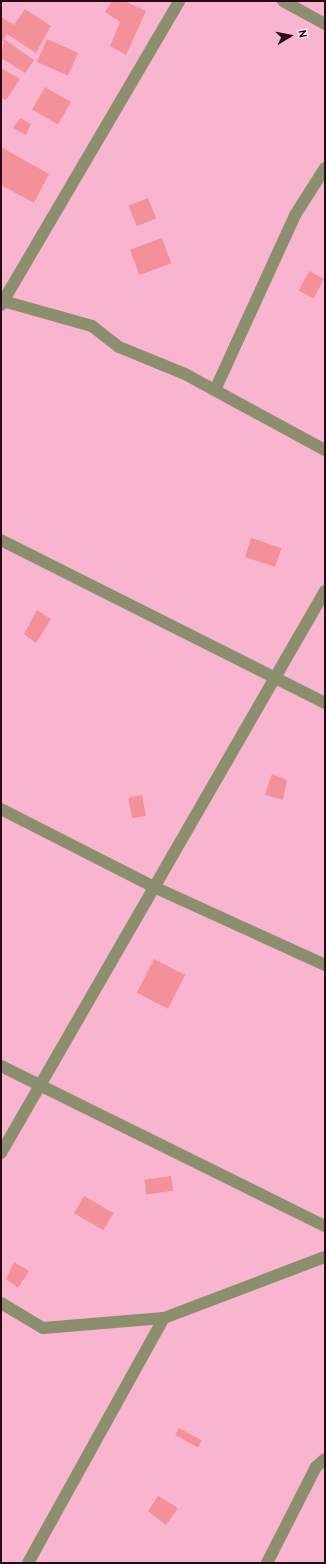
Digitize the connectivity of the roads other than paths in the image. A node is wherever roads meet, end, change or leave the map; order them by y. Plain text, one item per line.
1 (179, 1) edge
2 (283, 1) edge
3 (325, 24) edge
4 (325, 168) edge
5 (2, 303) edge
6 (215, 390) junction
7 (325, 450) edge
8 (1, 540) edge
9 (325, 591) edge
10 (275, 678) junction
11 (325, 703) edge
12 (1, 809) edge
13 (154, 887) junction
14 (325, 965) edge
15 (1, 1066) edge
16 (40, 1085) junction
17 (1, 1153) edge
18 (325, 1226) edge
19 (325, 1257) edge
20 (1, 1304) edge
21 (164, 1318) junction
22 (325, 1459) edge
23 (28, 1563) edge
24 (267, 1563) edge

1 - 5 street
2 - 3 street
4 - 6 street
5 - 6 street
6 - 7 street
8 - 10 street
9 - 10 street
10 - 11 street
10 - 13 street
12 - 13 street
13 - 14 street
13 - 16 street
15 - 16 street
16 - 17 street
16 - 18 street
19 - 21 street
20 - 21 street
21 - 23 street
22 - 24 street

